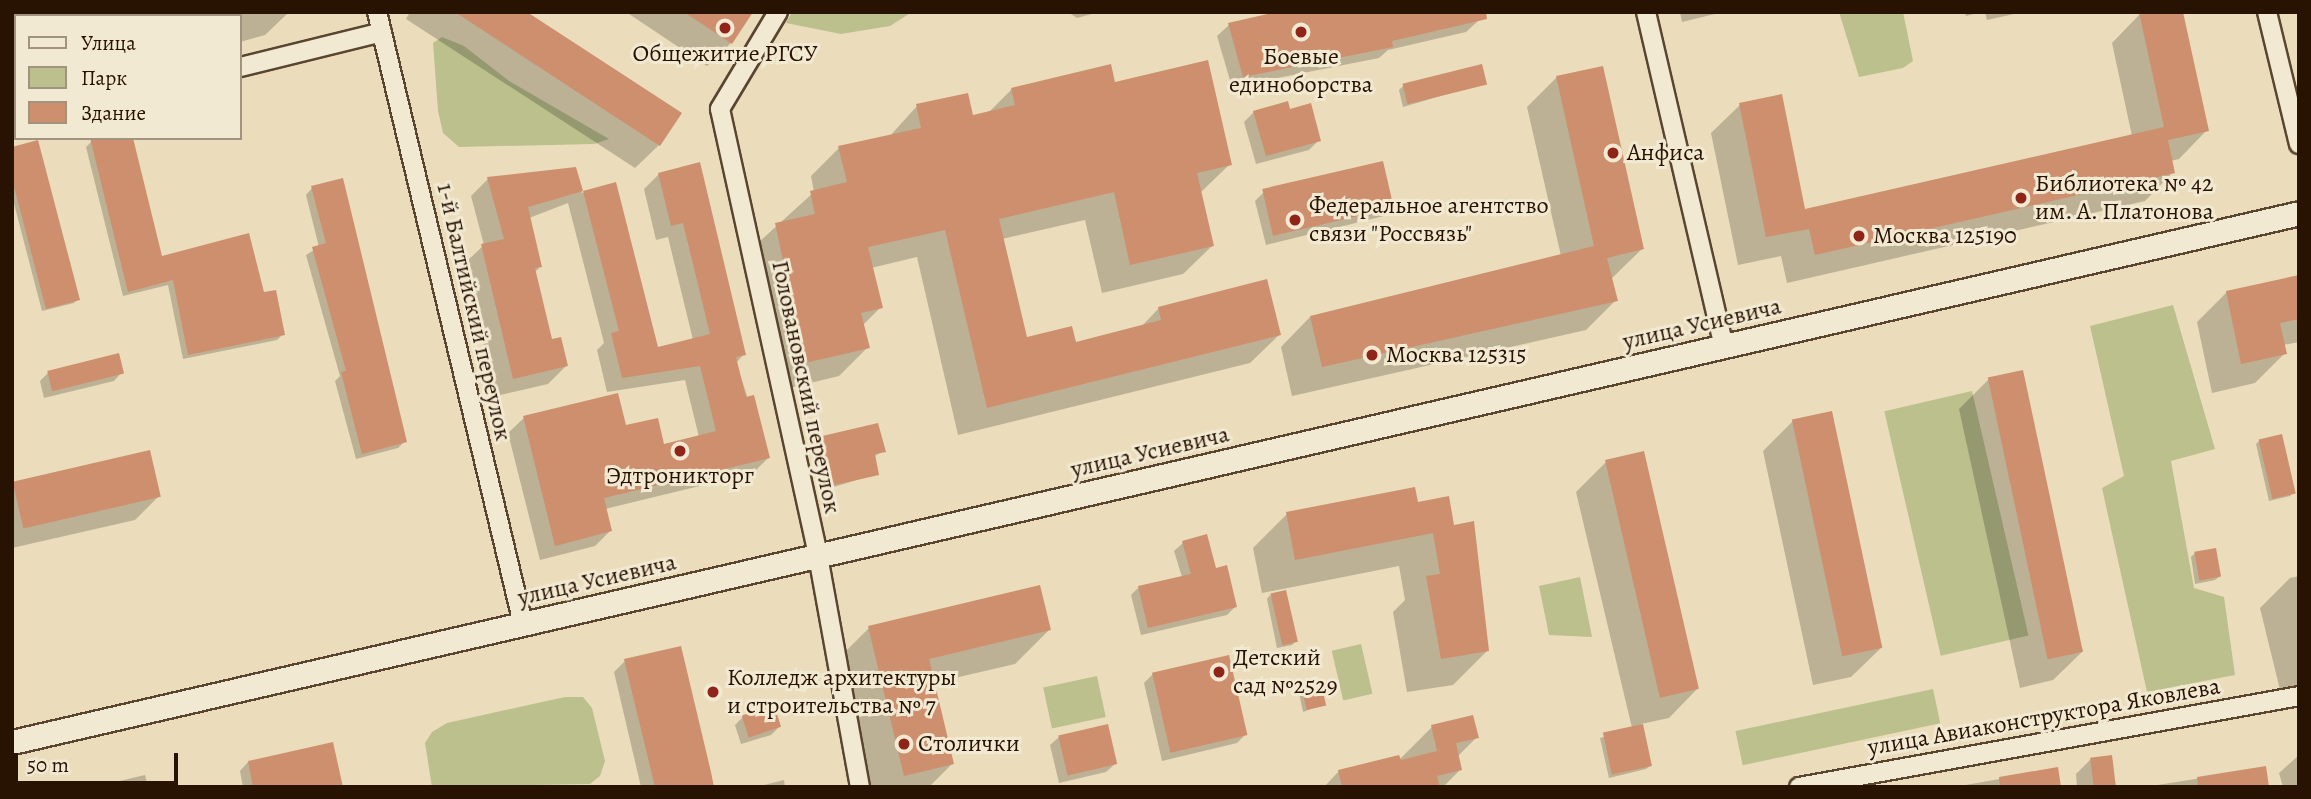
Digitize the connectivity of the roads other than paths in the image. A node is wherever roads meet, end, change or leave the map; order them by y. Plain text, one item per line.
1 (377, 12) edge
2 (778, 12) edge
3 (1646, 12) edge
4 (2267, 12) edge
5 (382, 32) junction
6 (242, 66) edge
7 (2299, 144) edge
8 (2299, 213) edge
9 (1724, 346) junction
10 (818, 556) junction
11 (523, 624) junction
12 (2299, 696) edge
13 (12, 742) edge
14 (860, 787) edge
15 (1799, 787) edge

1 - 5 street, 1-й Балтийский переулок
2 - 10 street, Головановский переулок
3 - 9 street
4 - 7 street
5 - 6 street
5 - 11 street, 1-й Балтийский переулок
8 - 9 street, улица Усиевича
9 - 10 street, улица Усиевича
10 - 11 street, улица Усиевича
10 - 14 street, Головановский переулок
11 - 13 street, улица Усиевича
12 - 15 street, улица Авиаконструктора Яковлева

